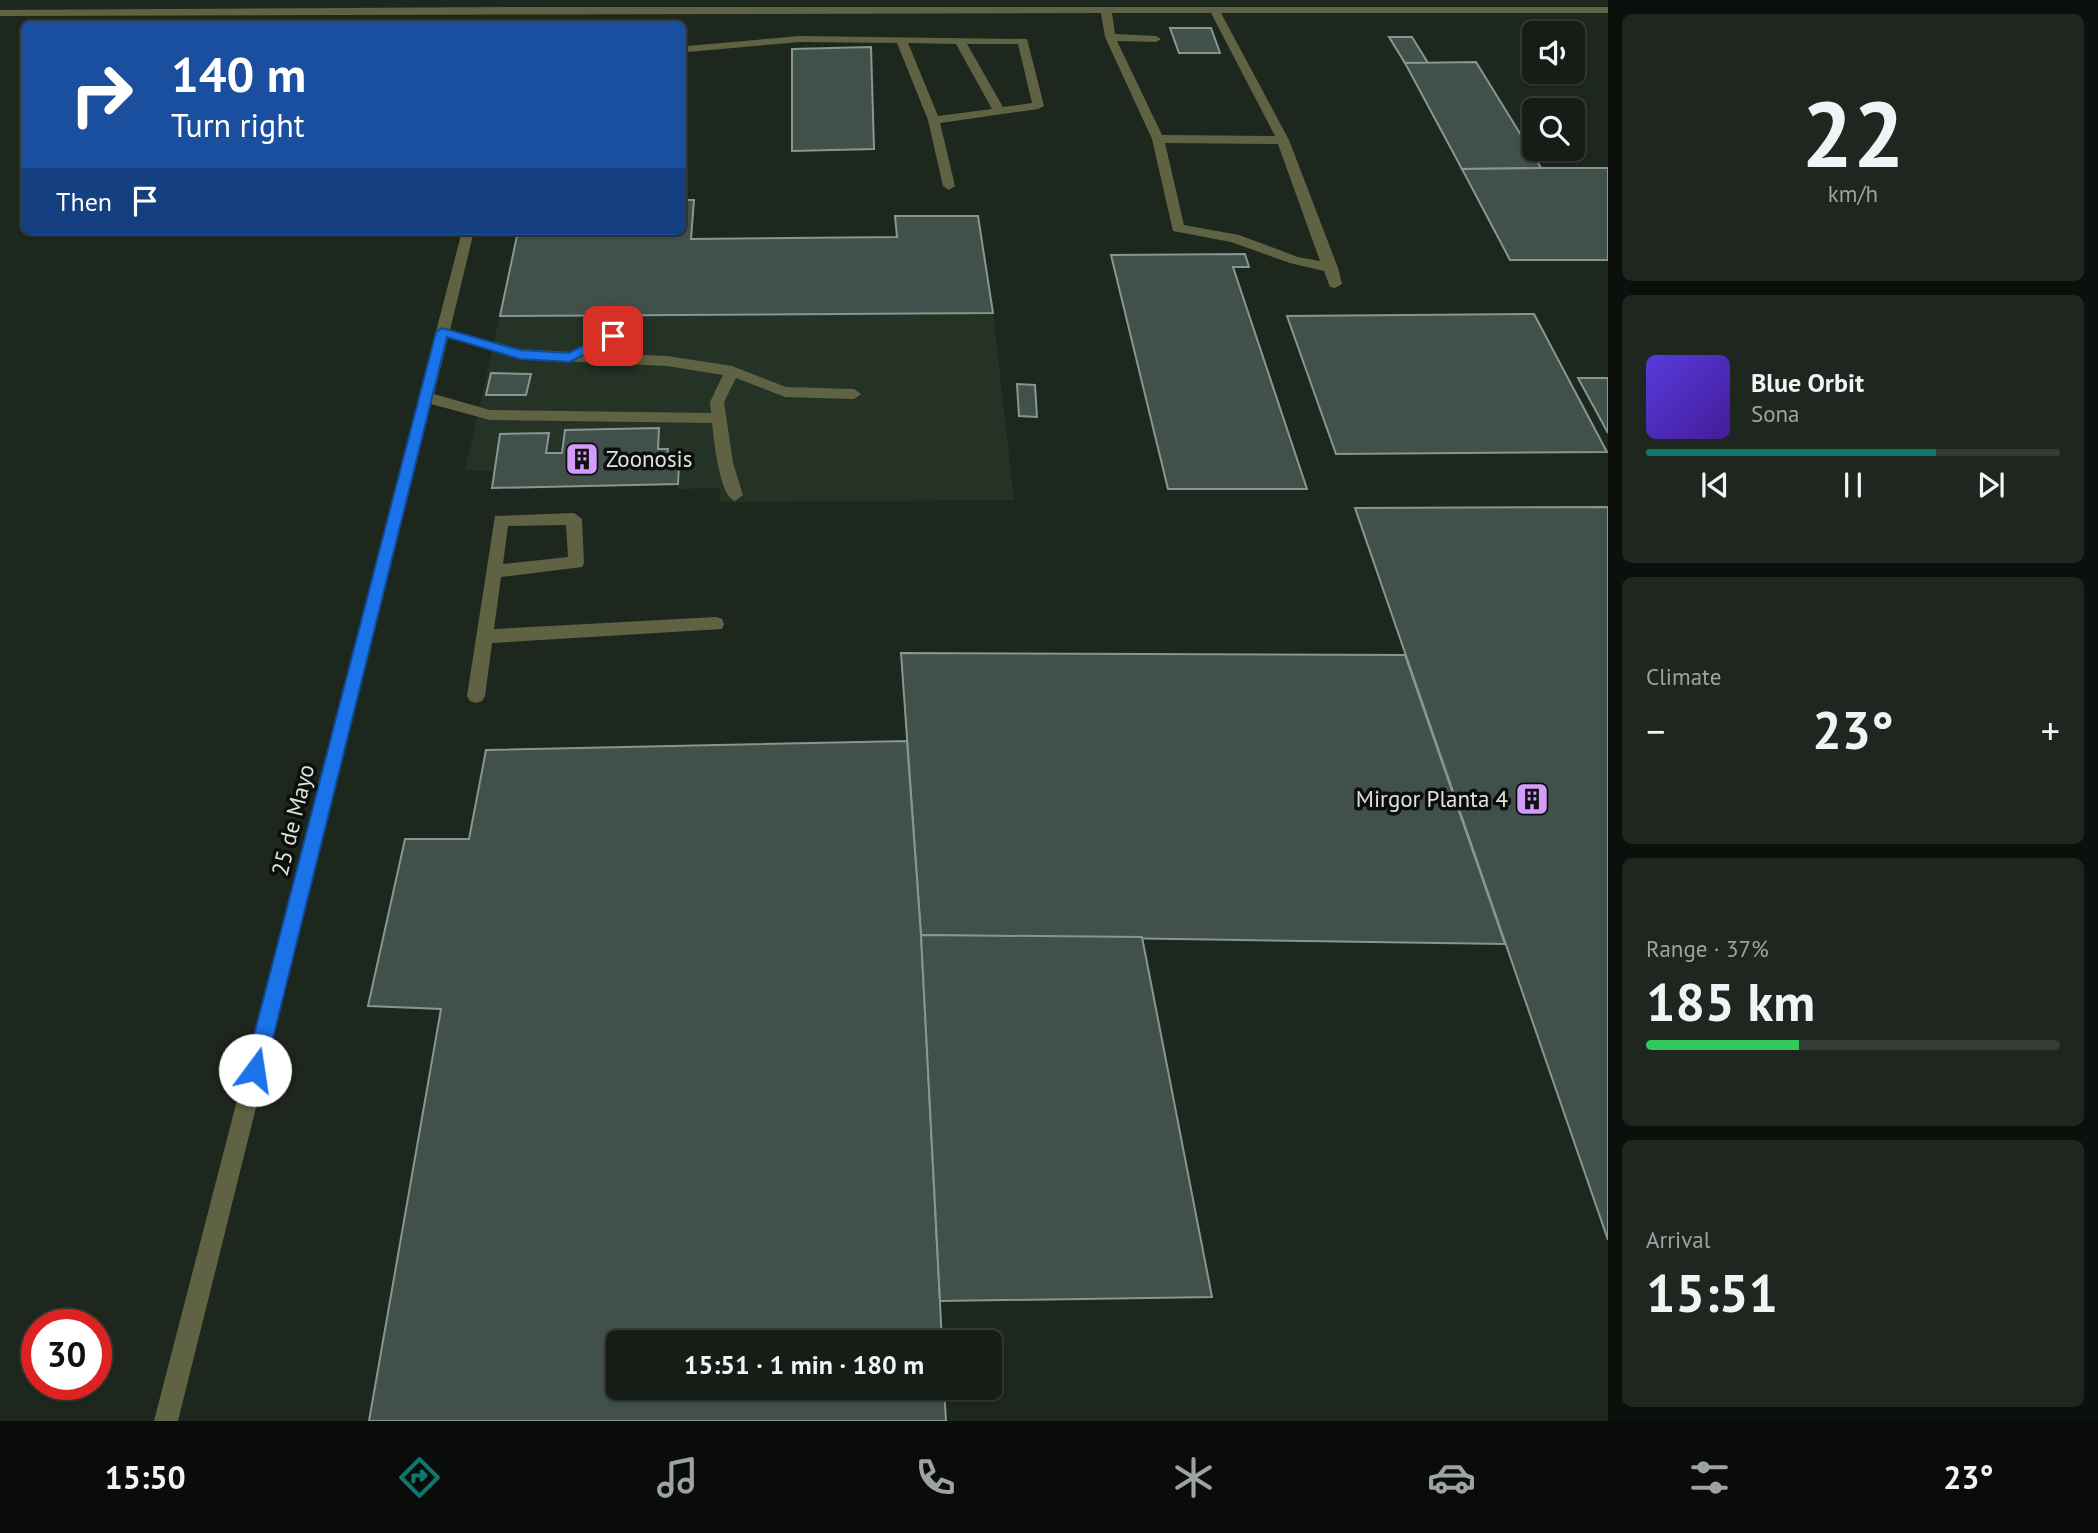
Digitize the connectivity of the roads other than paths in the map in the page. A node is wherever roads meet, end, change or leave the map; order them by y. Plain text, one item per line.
1 (524, 5) edge
2 (1106, 9) junction
3 (1214, 9) junction
4 (1608, 10) edge
5 (0, 13) edge
6 (1023, 26) junction
7 (1110, 37) junction
8 (901, 39) junction
9 (959, 39) junction
10 (1156, 39) dead end
11 (687, 50) dead end
12 (999, 111) junction
13 (934, 120) junction
14 (1158, 139) junction
15 (1283, 141) junction
16 (949, 186) dead end
17 (467, 235) edge
18 (1331, 268) junction
19 (1335, 284) dead end
20 (442, 332) junction
21 (613, 336) dead end
22 (570, 357) junction
23 (732, 371) junction
24 (854, 394) dead end
25 (426, 397) junction
26 (719, 418) junction
27 (735, 495) dead end
28 (494, 571) junction
29 (716, 624) dead end
30 (485, 636) junction
31 (476, 696) dead end
32 (166, 1421) edge

1 - 5 street
1 - 6 street
2 - 3 street
2 - 6 street
2 - 7 street
3 - 4 street
3 - 15 street
6 - 9 street
6 - 12 street
7 - 10 street
7 - 14 street
8 - 9 street
8 - 11 street
8 - 13 street
9 - 12 street
12 - 13 street
13 - 16 street
14 - 15 street
14 - 18 street
15 - 18 street
17 - 20 street, 25 de Mayo
18 - 19 street
20 - 22 street
20 - 25 street, 25 de Mayo
21 - 22 street
22 - 23 street
23 - 24 street
23 - 26 street
25 - 26 street
25 - 32 street, 25 de Mayo
26 - 27 street
28 - 28 street
28 - 30 street
29 - 30 street
30 - 31 street

